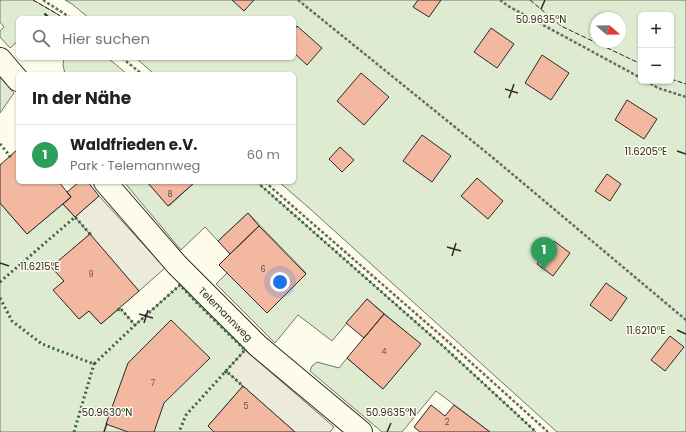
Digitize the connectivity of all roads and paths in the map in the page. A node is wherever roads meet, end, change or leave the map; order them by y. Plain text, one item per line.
1 (43, 0) edge
2 (298, 0) edge
3 (500, 0) edge
4 (68, 16) edge
5 (0, 59) edge
6 (124, 60) edge
7 (140, 72) edge
8 (638, 76) edge
9 (16, 78) edge
10 (651, 84) edge
11 (686, 97) edge
12 (107, 184) edge
13 (267, 184) edge
14 (686, 320) edge
15 (361, 432) edge
16 (548, 432) edge

1 - 4 path
2 - 14 path
3 - 8 path
5 - 9 street
6 - 7 path
10 - 11 path
12 - 15 street, Telemannweg
13 - 16 path

